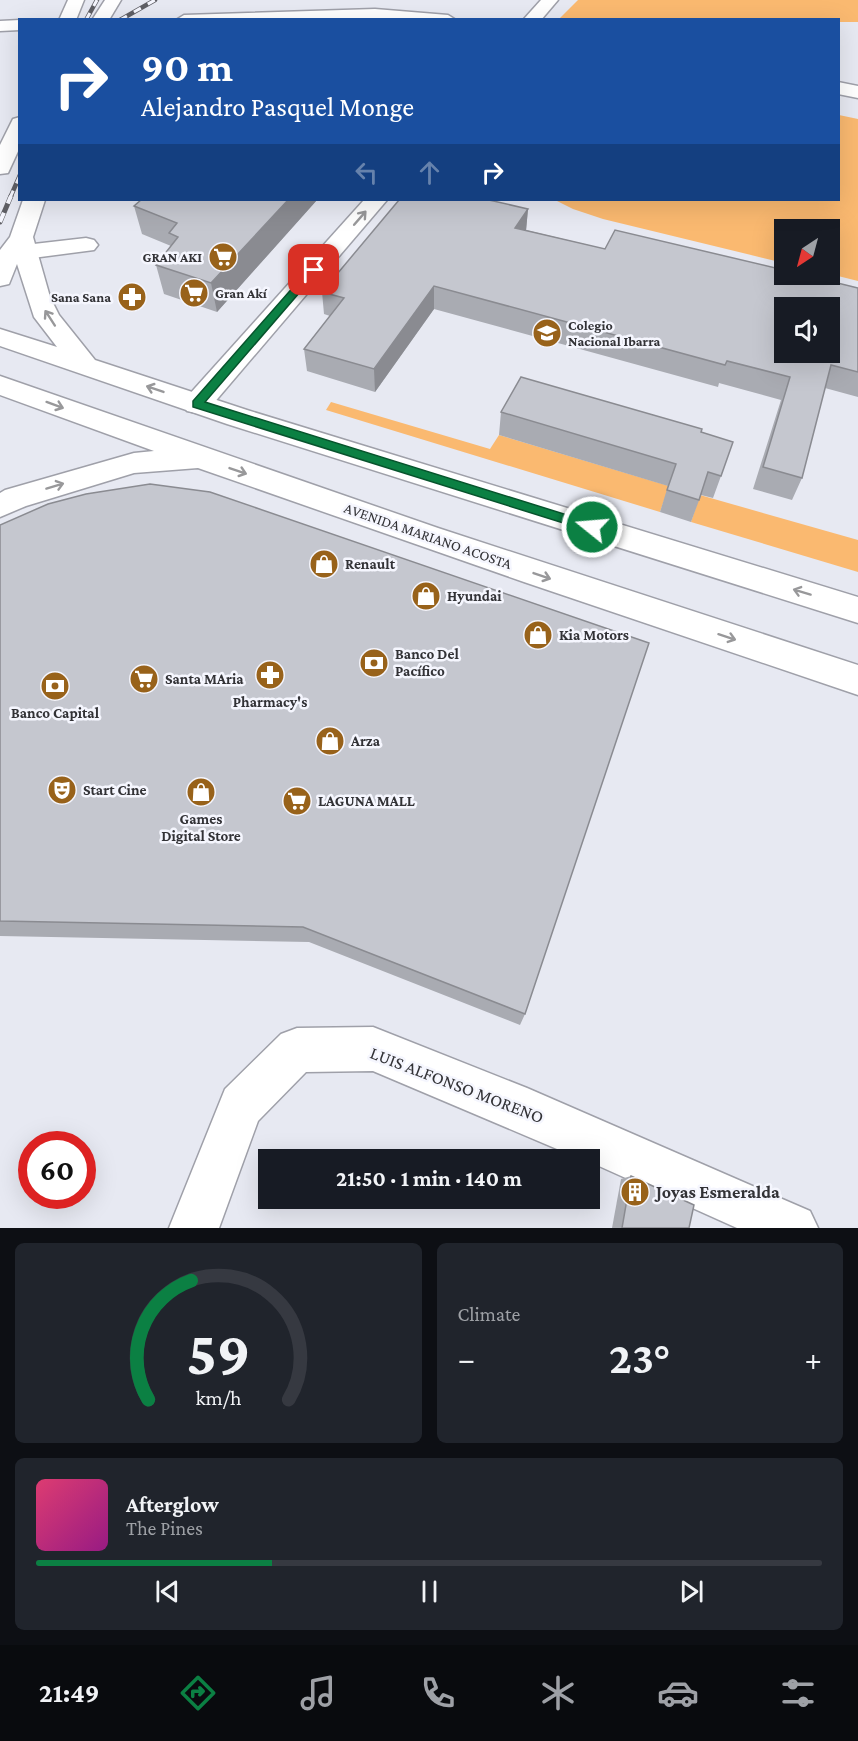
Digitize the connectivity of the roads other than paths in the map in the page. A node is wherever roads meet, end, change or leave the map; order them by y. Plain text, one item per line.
1 (76, 0) edge
2 (113, 0) edge
3 (550, 0) edge
4 (68, 18) edge
5 (101, 18) edge
6 (248, 18) edge
7 (424, 18) edge
8 (533, 18) edge
9 (18, 25) edge
10 (0, 26) edge
11 (840, 88) edge
12 (858, 92) edge
13 (18, 128) edge
14 (0, 168) edge
15 (34, 201) edge
16 (375, 201) edge
17 (23, 244) junction
18 (86, 245) dead end
19 (0, 279) edge
20 (0, 337) edge
21 (85, 365) junction
22 (0, 385) edge
23 (197, 404) junction
24 (204, 460) junction
25 (0, 506) edge
26 (858, 610) edge
27 (858, 680) edge
28 (195, 1222) edge
29 (793, 1228) edge

1 - 4 main road
2 - 5 main road
3 - 8 main road
6 - 7 main road
9 - 10 main road
11 - 12 main road
13 - 14 main road
15 - 17 main road
23 -> 16 main road
17 - 18 main road
17 - 19 main road
21 -> 17 main road
20 - 21 main road
23 -> 21 main road
22 -> 24 main road, AVENIDA MARIANO ACOSTA
26 -> 23 main road
25 -> 24 main road
24 -> 27 main road, AVENIDA MARIANO ACOSTA
28 - 29 main road, LUIS ALFONSO MORENO

